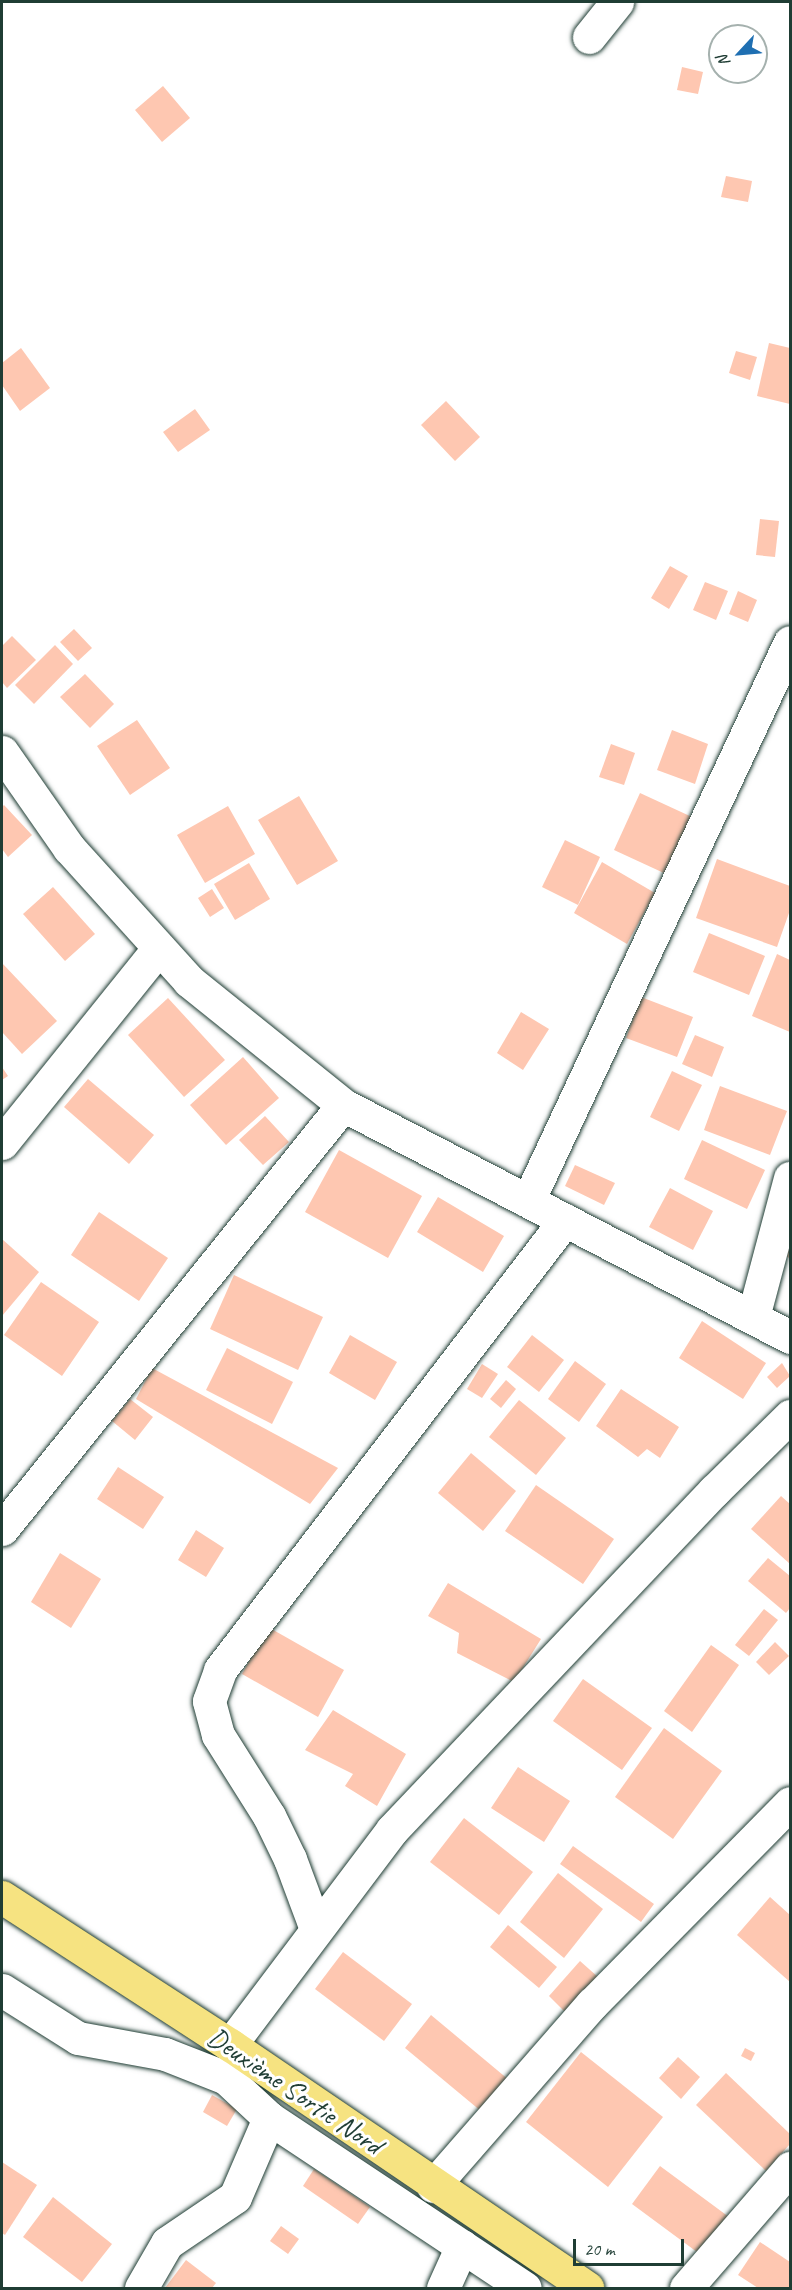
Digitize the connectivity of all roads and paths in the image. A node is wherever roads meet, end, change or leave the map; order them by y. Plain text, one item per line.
1 (618, 2) edge
2 (589, 37) dead end
3 (790, 642) edge
4 (2, 752) edge
5 (159, 948) junction
6 (343, 1105) junction
7 (2, 1143) edge
8 (790, 1178) edge
9 (528, 1201) junction
10 (565, 1220) junction
11 (753, 1317) junction
12 (790, 1337) edge
13 (790, 1416) edge
14 (2, 1529) edge
15 (790, 1803) edge
16 (2, 1897) edge
17 (316, 1929) junction
18 (2, 1990) edge
19 (230, 2045) junction
20 (269, 2118) junction
21 (790, 2168) edge
22 (433, 2186) junction
23 (462, 2246) junction
24 (141, 2289) edge
25 (443, 2289) edge
26 (525, 2289) edge
27 (587, 2289) edge
28 (687, 2289) edge

1 - 2 street
3 - 9 street
4 - 5 street
5 - 6 street
5 - 7 street
6 - 9 street
6 - 14 street
8 - 11 street
9 - 10 street
10 - 11 street
10 - 17 street
11 - 12 street
13 - 17 street
15 - 22 street
16 - 19 main road, Deuxième Sortie Nord
17 - 19 street
18 - 20 street
19 - 22 main road, Deuxième Sortie Nord
20 - 23 street
20 - 24 street
21 - 28 street
22 - 27 main road, Deuxième Sortie Nord
23 - 25 street
23 - 26 street

